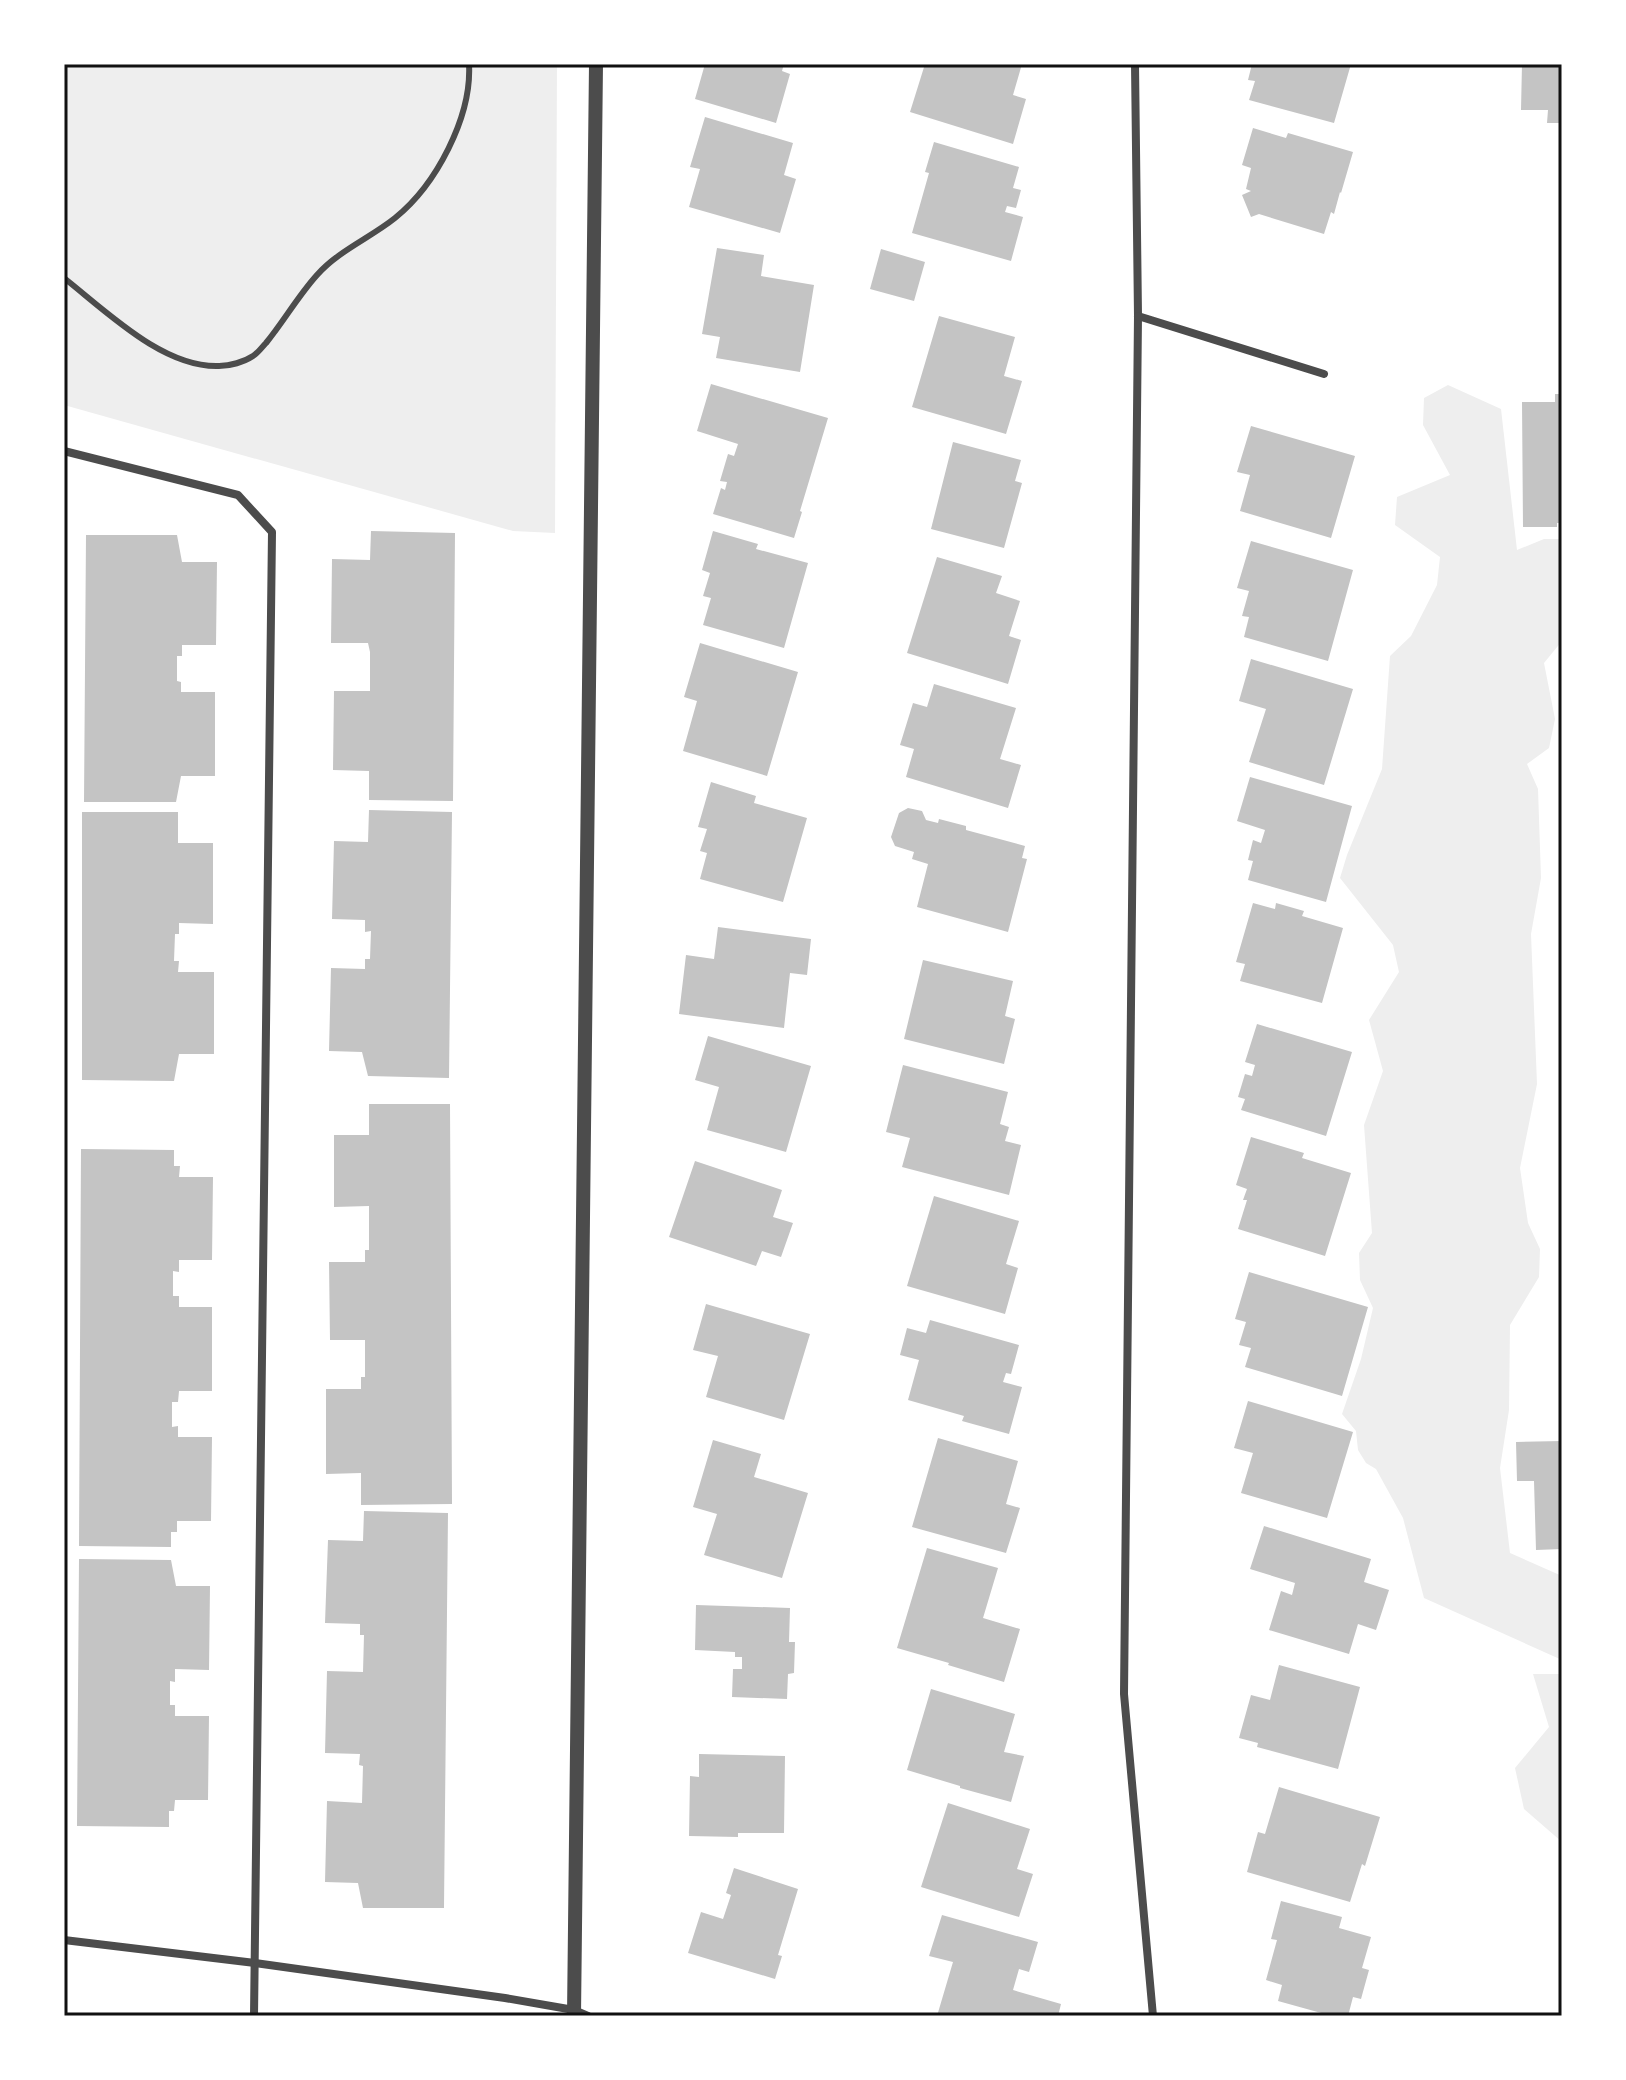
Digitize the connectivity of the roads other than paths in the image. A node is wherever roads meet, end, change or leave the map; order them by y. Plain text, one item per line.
1 (469, 64) edge
2 (596, 64) edge
3 (1135, 64) edge
4 (64, 278) edge
5 (1138, 316) junction
6 (1324, 374) dead end
7 (64, 451) edge
8 (64, 1940) edge
9 (255, 1963) junction
10 (579, 2014) edge
11 (254, 2016) edge
12 (1153, 2016) edge

1 - 4 lane
2 - 10 street
3 - 5 street
5 - 6 street
5 - 12 street
7 - 9 street
8 - 9 street
9 - 10 street
9 - 11 street

